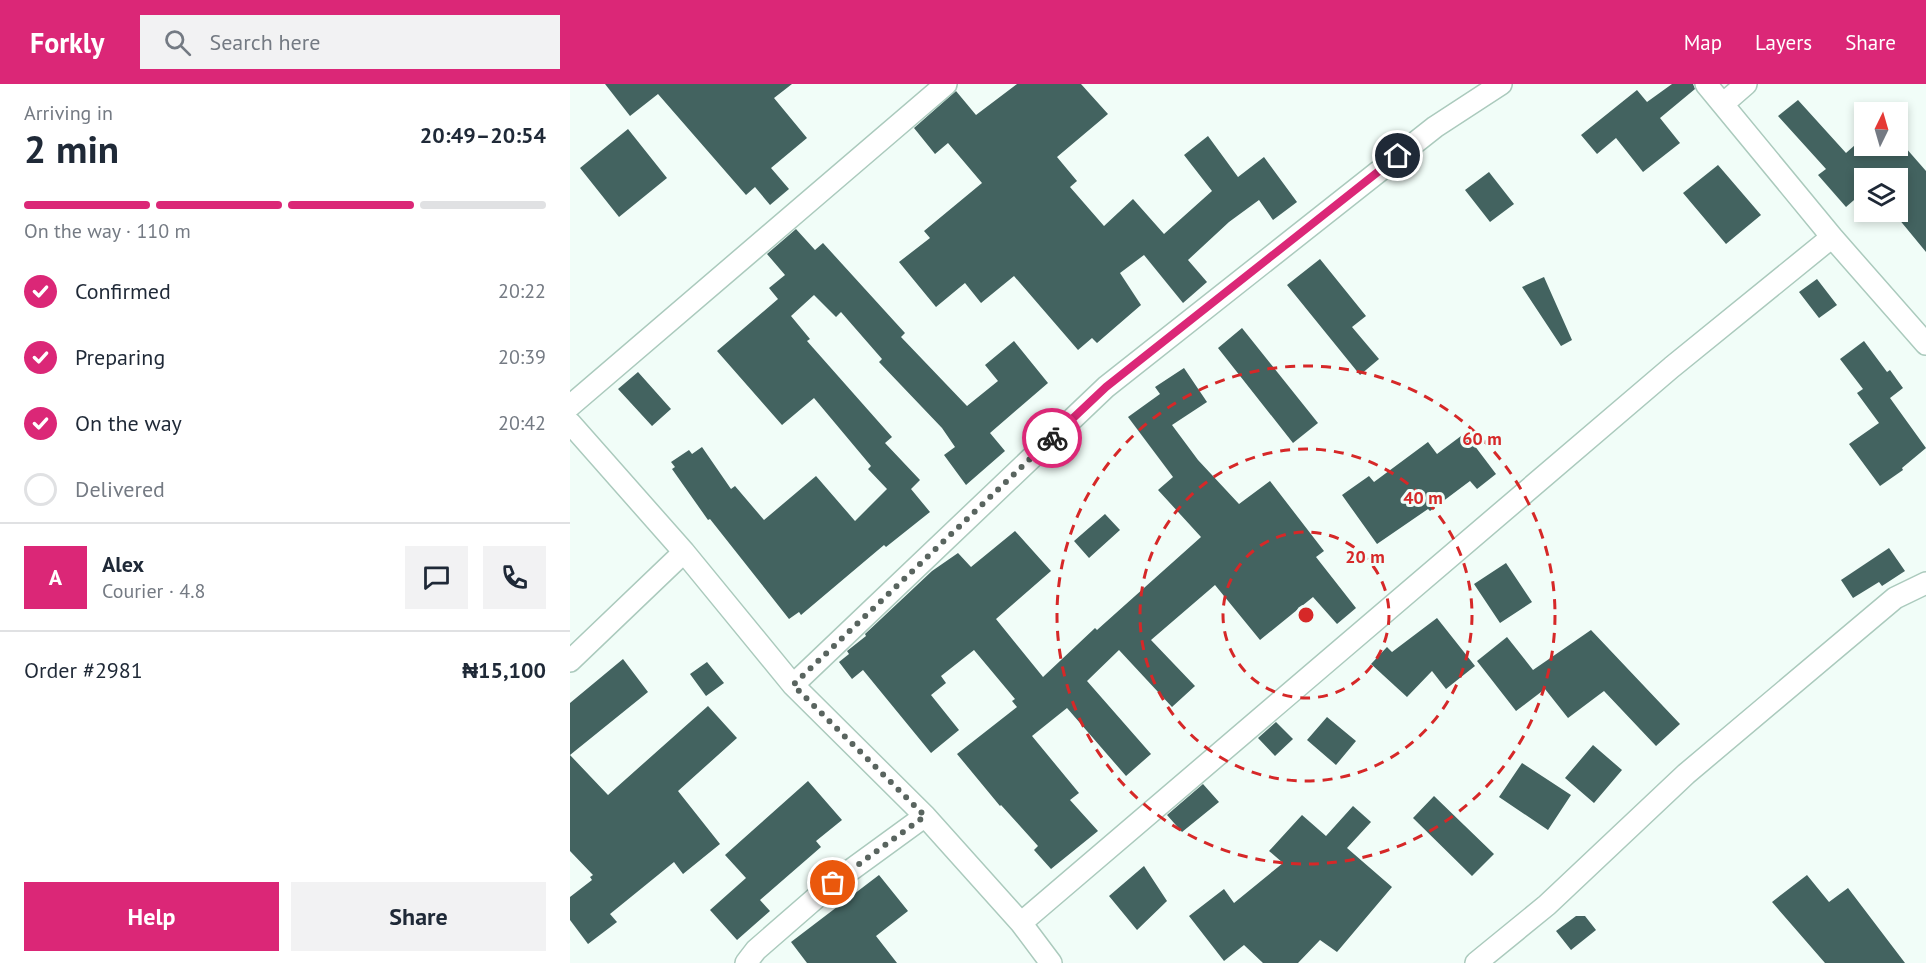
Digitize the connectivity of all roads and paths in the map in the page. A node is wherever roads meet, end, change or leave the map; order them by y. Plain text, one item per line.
1 (946, 84) edge
2 (1501, 84) edge
3 (1706, 84) edge
4 (1746, 84) edge
5 (1723, 104) junction
6 (1832, 237) junction
7 (1926, 344) edge
8 (570, 406) edge
9 (570, 423) edge
10 (684, 552) junction
11 (1926, 583) edge
12 (570, 661) edge
13 (793, 685) junction
14 (925, 816) junction
15 (1021, 923) junction
16 (746, 963) edge
17 (1051, 963) edge
18 (1476, 963) edge

1 - 8 street
2 - 13 street
3 - 5 street
4 - 5 street
5 - 6 street
6 - 7 street
6 - 15 street
9 - 10 street
10 - 12 street
10 - 13 street
11 - 18 street
13 - 14 street
14 - 15 street
14 - 16 street
15 - 17 street

